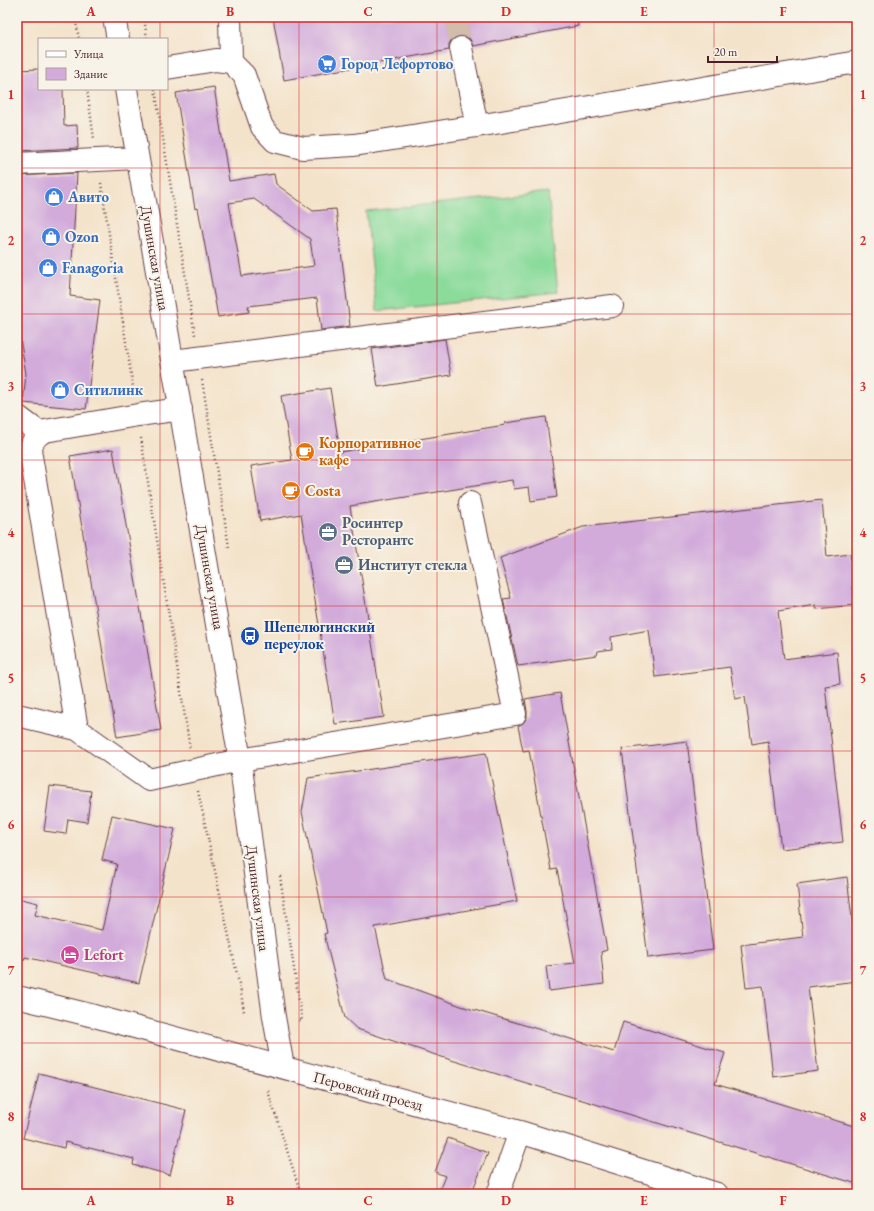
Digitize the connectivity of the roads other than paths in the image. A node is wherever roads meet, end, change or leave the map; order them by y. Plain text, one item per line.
1 (114, 17) edge
2 (230, 17) edge
3 (118, 38) edge
4 (461, 48) tunnel mouth
5 (231, 62) junction
6 (857, 62) edge
7 (168, 68) edge
8 (126, 90) edge
9 (477, 126) junction
10 (137, 158) junction
11 (17, 164) edge
12 (612, 306) dead end
13 (173, 361) junction
14 (181, 409) junction
15 (17, 416) edge
16 (40, 433) junction
17 (470, 503) dead end
18 (17, 715) edge
19 (77, 728) junction
20 (240, 760) junction
21 (17, 997) edge
22 (283, 1067) junction
23 (520, 1132) junction
24 (498, 1194) edge
25 (717, 1194) edge

1 - 3 street
2 - 5 street
4 - 9 street
5 - 7 street
5 - 9 street
6 - 9 street
8 - 10 street, Душинская улица
10 - 11 street
10 - 13 street, Душинская улица
12 - 13 street
13 - 14 street, Душинская улица
14 - 16 street
14 - 20 street, Душинская улица
15 - 16 street
16 - 19 street
17 - 20 street
18 - 19 street
19 - 20 street
20 - 22 street, Душинская улица
21 - 22 street, Перовский проезд
22 - 23 street, Перовский проезд
23 - 24 street
23 - 25 street, Перовский проезд

